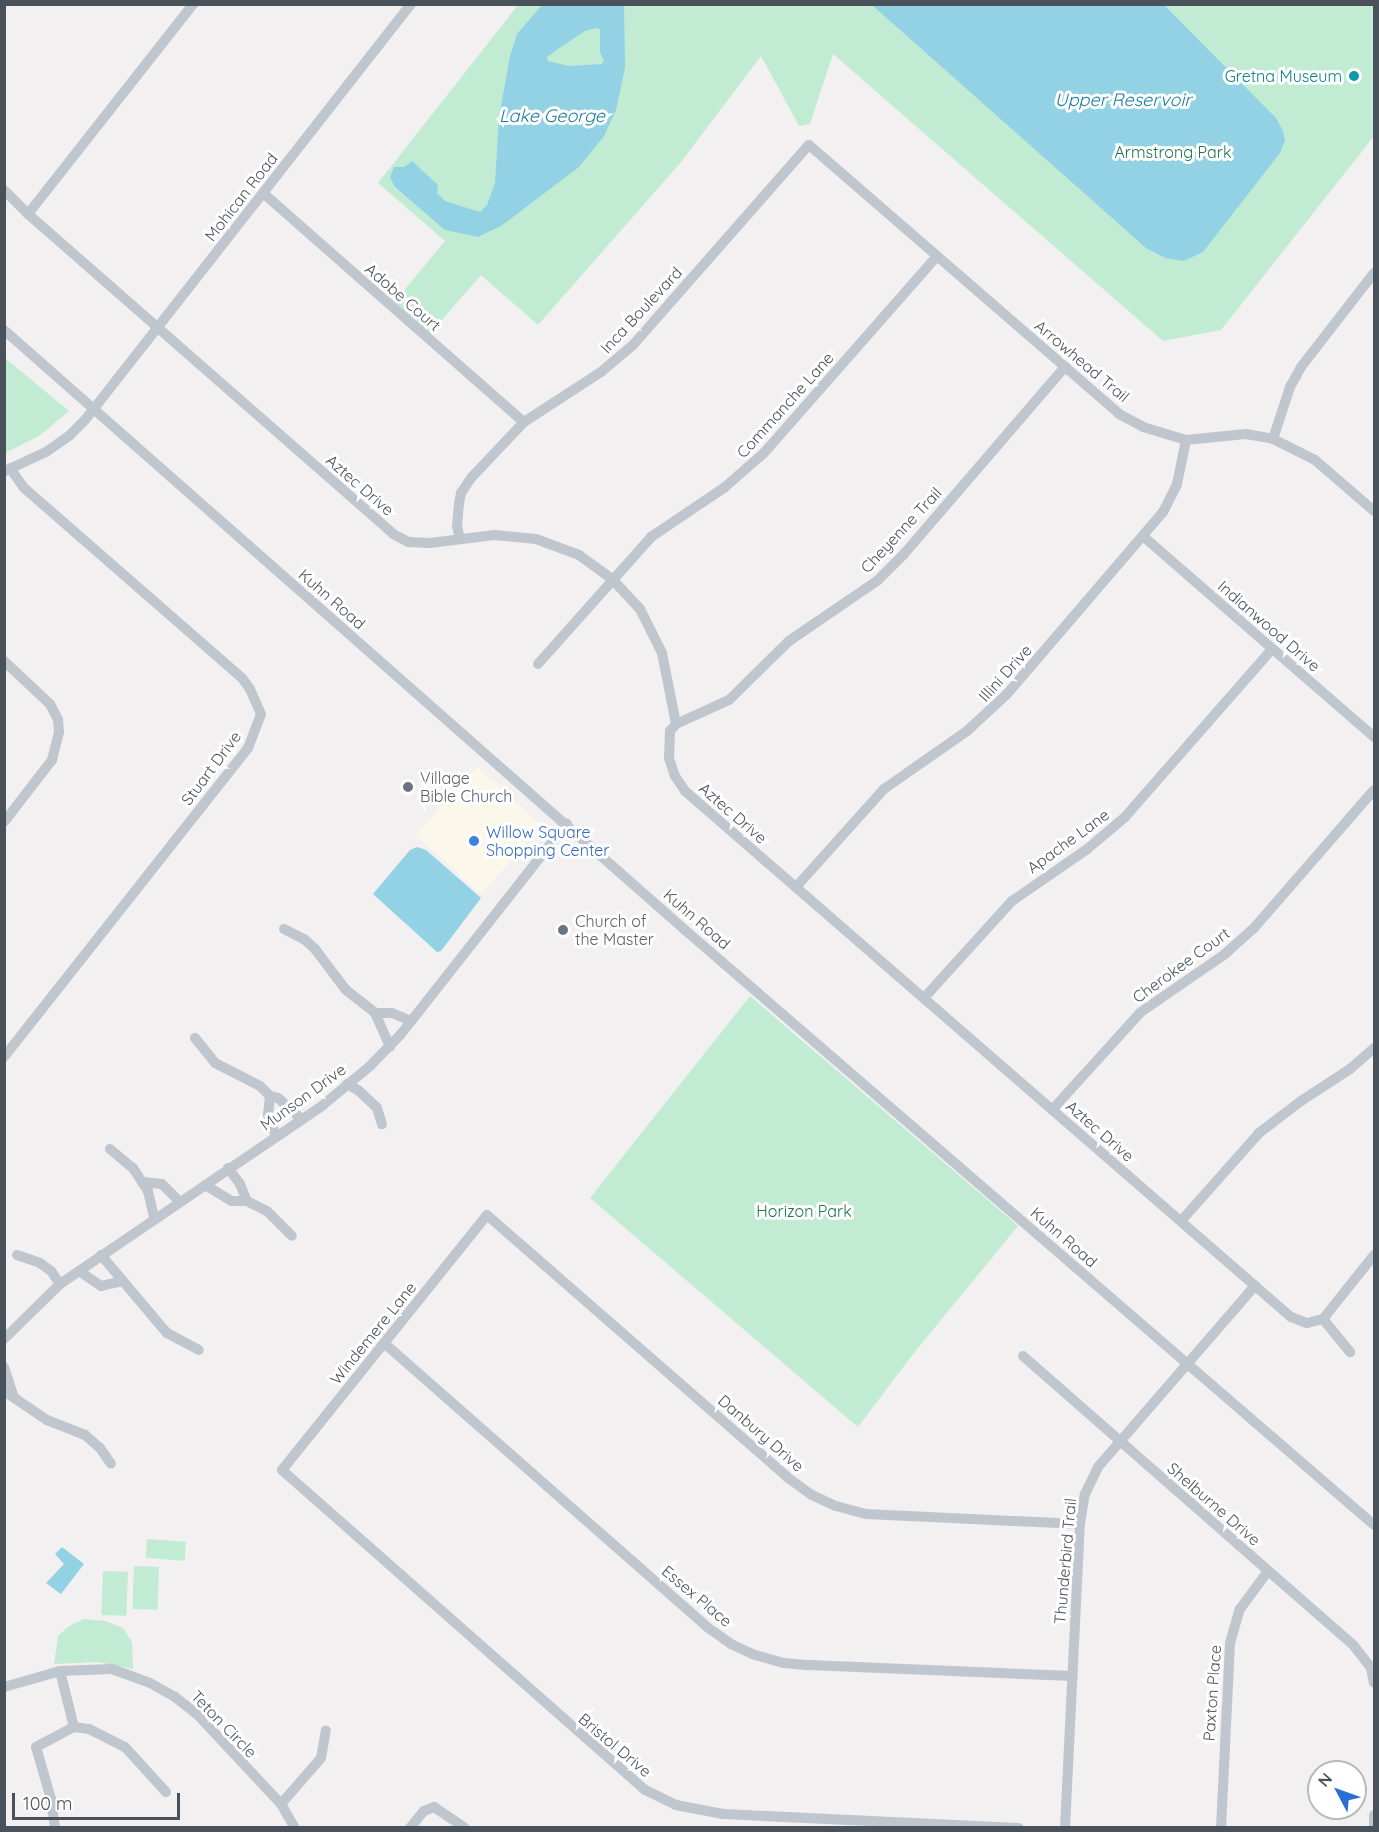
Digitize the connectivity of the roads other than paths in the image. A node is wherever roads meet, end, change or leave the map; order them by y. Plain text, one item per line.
1 (193, 4) edge
2 (411, 4) edge
3 (809, 145) joint
4 (4, 190) edge
5 (263, 194) junction
6 (28, 214) junction
7 (937, 256) junction
8 (1374, 273) edge
9 (158, 328) junction
10 (4, 330) edge
11 (1065, 367) junction
12 (94, 408) junction
13 (524, 422) junction
14 (1274, 439) junction
15 (1186, 440) junction
16 (7, 470) edge
17 (1374, 511) edge
18 (1144, 537) junction
19 (460, 539) junction
20 (612, 579) junction
21 (1272, 649) junction
22 (4, 661) edge
23 (538, 664) dead end
24 (676, 724) junction
25 (1374, 737) edge
26 (1374, 790) edge
27 (4, 822) edge
28 (567, 823) junction
29 (796, 887) junction
30 (284, 929) dead end
31 (924, 998) junction
32 (375, 1013) junction
33 (411, 1022) junction
34 (195, 1038) dead end
35 (9, 1042) edge
36 (390, 1047) junction
37 (1374, 1048) edge
38 (4, 1057) edge
39 (347, 1084) junction
40 (270, 1096) junction
41 (1052, 1110) junction
42 (301, 1119) junction
43 (382, 1124) dead end
44 (276, 1136) junction
45 (110, 1149) dead end
46 (228, 1168) junction
47 (142, 1182) junction
48 (205, 1185) junction
49 (179, 1201) junction
50 (247, 1201) junction
51 (487, 1215) joint
52 (154, 1218) junction
53 (1181, 1221) junction
54 (292, 1236) dead end
55 (17, 1255) dead end
56 (101, 1255) junction
57 (1374, 1255) edge
58 (79, 1271) junction
59 (122, 1281) junction
60 (60, 1284) junction
61 (1255, 1286) junction
62 (1323, 1319) junction
63 (4, 1339) edge
64 (384, 1343) junction
65 (199, 1350) dead end
66 (1350, 1352) dead end
67 (1023, 1356) dead end
68 (1188, 1364) junction
69 (4, 1367) edge
70 (9, 1393) edge
71 (1120, 1442) junction
72 (111, 1464) dead end
73 (282, 1470) joint
74 (1080, 1524) junction
75 (1374, 1525) edge
76 (1268, 1570) junction
77 (60, 1671) junction
78 (1073, 1676) junction
79 (1374, 1683) edge
80 (4, 1687) edge
81 (74, 1727) junction
82 (326, 1730) dead end
83 (166, 1792) dead end
84 (280, 1804) junction
85 (1374, 1815) edge
86 (55, 1827) edge
87 (296, 1827) edge
88 (410, 1827) edge
89 (465, 1827) edge
90 (1019, 1827) edge
91 (1065, 1827) edge
92 (1221, 1827) edge
93 (1374, 1827) edge

1 - 6 street
2 - 5 street, Mohican Road
3 - 7 street, Arrowhead Trail
3 - 13 street, Inca Boulevard
4 - 6 street, Aztec Drive
5 - 9 street, Mohican Road
5 - 13 street, Adobe Court
6 - 9 street, Aztec Drive
7 - 11 street, Arrowhead Trail
7 - 20 street, Commanche Lane
8 - 14 street
9 - 12 street, Mohican Road
9 - 19 street, Aztec Drive
10 - 12 street, Kuhn Road
11 - 15 street, Arrowhead Trail
11 - 24 street, Cheyenne Trail
12 - 16 street, Mohican Road
12 - 28 street, Kuhn Road
13 - 19 street, Inca Boulevard
14 - 15 street, Arrowhead Trail
14 - 17 street, Arrowhead Trail
15 - 18 street, Illini Drive
16 - 35 street, Stuart Drive
18 - 21 street, Indianwood Drive
18 - 29 street, Illini Drive
19 - 20 street, Aztec Drive
20 - 23 street, Commanche Lane
20 - 24 street, Aztec Drive
21 - 25 street, Indianwood Drive
21 - 31 street, Apache Lane
22 - 27 street
24 - 29 street, Aztec Drive
26 - 41 street, Cherokee Court
28 - 33 street, Munson Drive
28 - 68 street, Kuhn Road
29 - 31 street, Aztec Drive
30 - 32 street
31 - 41 street, Aztec Drive
32 - 33 street
32 - 36 street
33 - 36 street, Munson Drive
34 - 40 street
35 - 38 street, Stuart Drive
36 - 39 street, Munson Drive
37 - 53 street
39 - 42 street, Munson Drive
39 - 43 street
40 - 42 street
40 - 44 street
41 - 53 street, Aztec Drive
42 - 44 street, Munson Drive
44 - 46 street, Munson Drive
45 - 47 street
46 - 48 street, Munson Drive
46 - 50 street
47 - 49 street
47 - 52 street
48 - 49 street, Munson Drive
48 - 50 street
49 - 52 street, Munson Drive
50 - 54 street
51 - 64 street, Windemere Lane
51 - 74 street, Danbury Drive
52 - 56 street, Munson Drive
53 - 61 street, Aztec Drive
55 - 60 street
56 - 58 street, Munson Drive
56 - 59 street
57 - 62 street
58 - 59 street
58 - 60 street, Munson Drive
59 - 65 street
60 - 63 street, Munson Drive
61 - 62 street, Aztec Drive
61 - 68 street, Thunderbird Trail
62 - 66 street
64 - 73 street, Windemere Lane
64 - 78 street, Essex Place
67 - 71 street, Shelburne Drive
68 - 71 street, Thunderbird Trail
68 - 75 street, Kuhn Road
69 - 70 street
70 - 72 street
71 - 74 street, Thunderbird Trail
71 - 76 street, Shelburne Drive
73 - 90 street, Bristol Drive
74 - 78 street, Thunderbird Trail
76 - 79 street, Shelburne Drive
76 - 92 street, Paxton Place
77 - 80 street, Teton Circle
77 - 81 street
77 - 84 street, Teton Circle
78 - 91 street, Thunderbird Trail
81 - 83 street
81 - 86 street
82 - 84 street
84 - 87 street, Teton Circle
85 - 93 street
88 - 89 street

